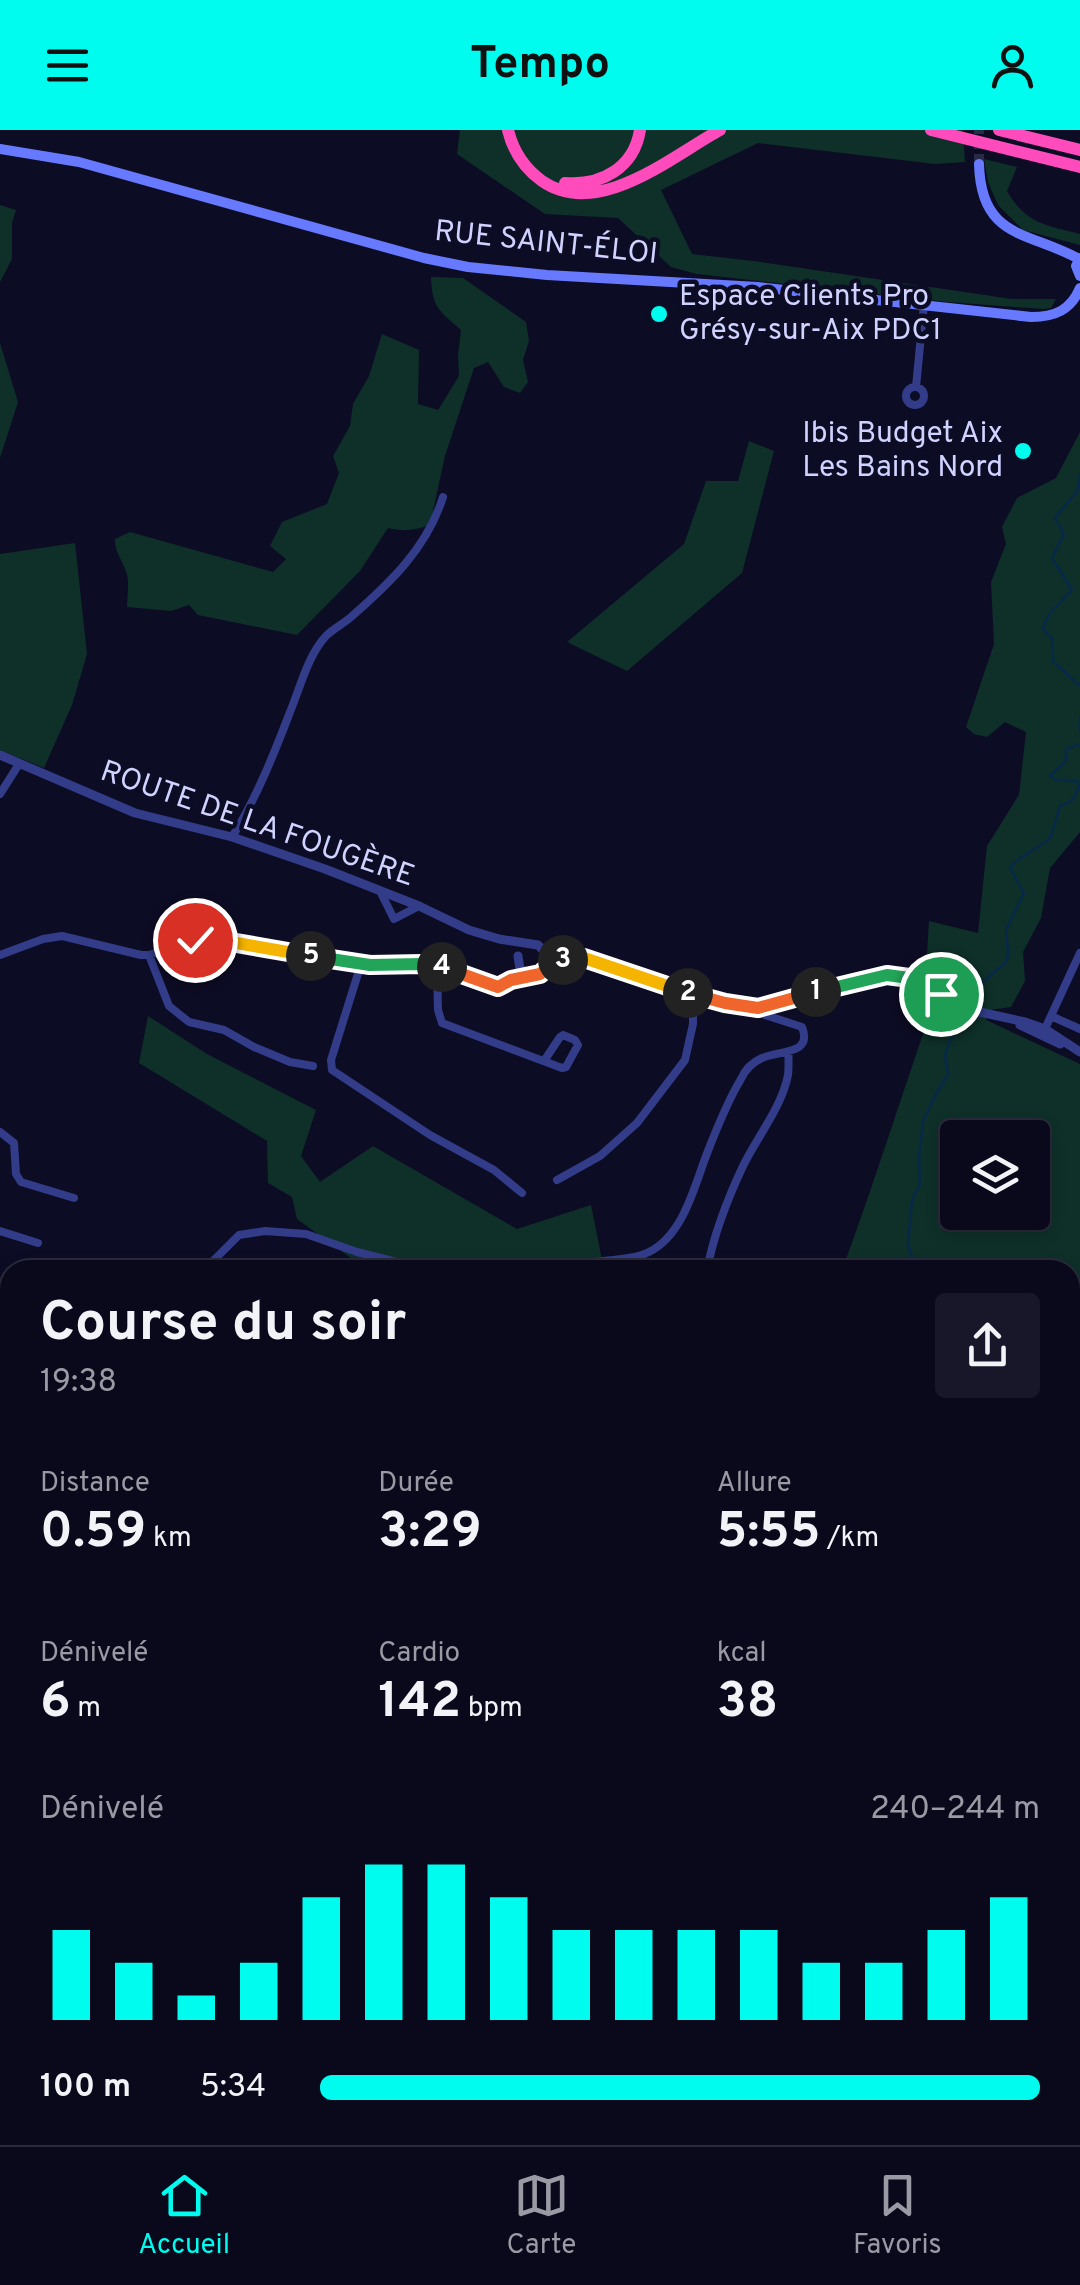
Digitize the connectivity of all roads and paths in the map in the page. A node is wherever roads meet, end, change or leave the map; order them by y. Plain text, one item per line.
1 (511, 130) edge
2 (640, 130) edge
3 (720, 130) edge
4 (930, 130) edge
5 (1000, 130) edge
6 (3, 149) edge
7 (1080, 150) edge
8 (979, 164) tunnel mouth
9 (1080, 167) edge
10 (1080, 259) edge
11 (1080, 276) edge
12 (1080, 288) edge
13 (924, 304) junction
14 (916, 387) dead end
15 (443, 498) dead end
16 (0, 756) edge
17 (19, 764) junction
18 (0, 794) edge
19 (232, 838) junction
20 (380, 891) junction
21 (419, 906) junction
22 (499, 939) junction
23 (528, 945) junction
24 (546, 951) junction
25 (1080, 953) edge
26 (0, 955) edge
27 (149, 955) junction
28 (518, 956) junction
29 (570, 957) junction
30 (362, 964) junction
31 (437, 966) junction
32 (547, 968) junction
33 (520, 969) junction
34 (532, 976) junction
35 (511, 980) junction
36 (693, 995) junction
37 (758, 1008) junction
38 (1051, 1016) junction
39 (1080, 1028) edge
40 (1043, 1033) joint
41 (788, 1051) junction
42 (544, 1061) junction
43 (313, 1066) dead end
44 (0, 1132) edge
45 (557, 1180) dead end
46 (522, 1193) dead end
47 (74, 1198) dead end
48 (0, 1231) edge
49 (38, 1243) dead end
50 (214, 1260) edge
51 (389, 1260) edge
52 (615, 1260) edge
53 (709, 1260) edge

1 - 2 highway
1 - 3 highway
4 - 9 highway
5 - 7 highway
6 - 13 main road, RUE SAINT-ÉLOI
8 - 10 main road
10 - 11 main road
12 - 13 main road, RUE SAINT-ÉLOI
13 - 14 street
15 - 19 street
16 - 17 street, ROUTE DE LA FOUGÈRE
17 - 18 street
17 - 19 street, ROUTE DE LA FOUGÈRE
19 - 20 street, ROUTE DE LA FOUGÈRE
20 - 21 street, ROUTE DE LA FOUGÈRE
20 - 21 street
21 - 22 street, ROUTE DE LA FOUGÈRE
22 - 23 street, ROUTE DE LA FOUGÈRE
22 - 28 street, ROUTE DE LA FOUGÈRE
23 - 24 street
23 - 28 street
24 - 29 street
24 - 32 street
25 - 38 street
26 - 27 street
27 - 30 street
27 - 43 street
28 - 33 street
29 - 32 street
29 - 36 street
30 - 31 street
30 - 46 street
31 - 35 street
31 - 42 street
32 - 34 street
33 - 34 street
33 - 35 street
34 - 35 street
36 - 37 street
36 - 45 street
37 - 40 street
37 - 41 street
38 - 39 street
38 - 40 street
41 - 52 street
41 - 53 street
42 - 42 street
44 - 47 street
48 - 49 street
50 - 51 street

